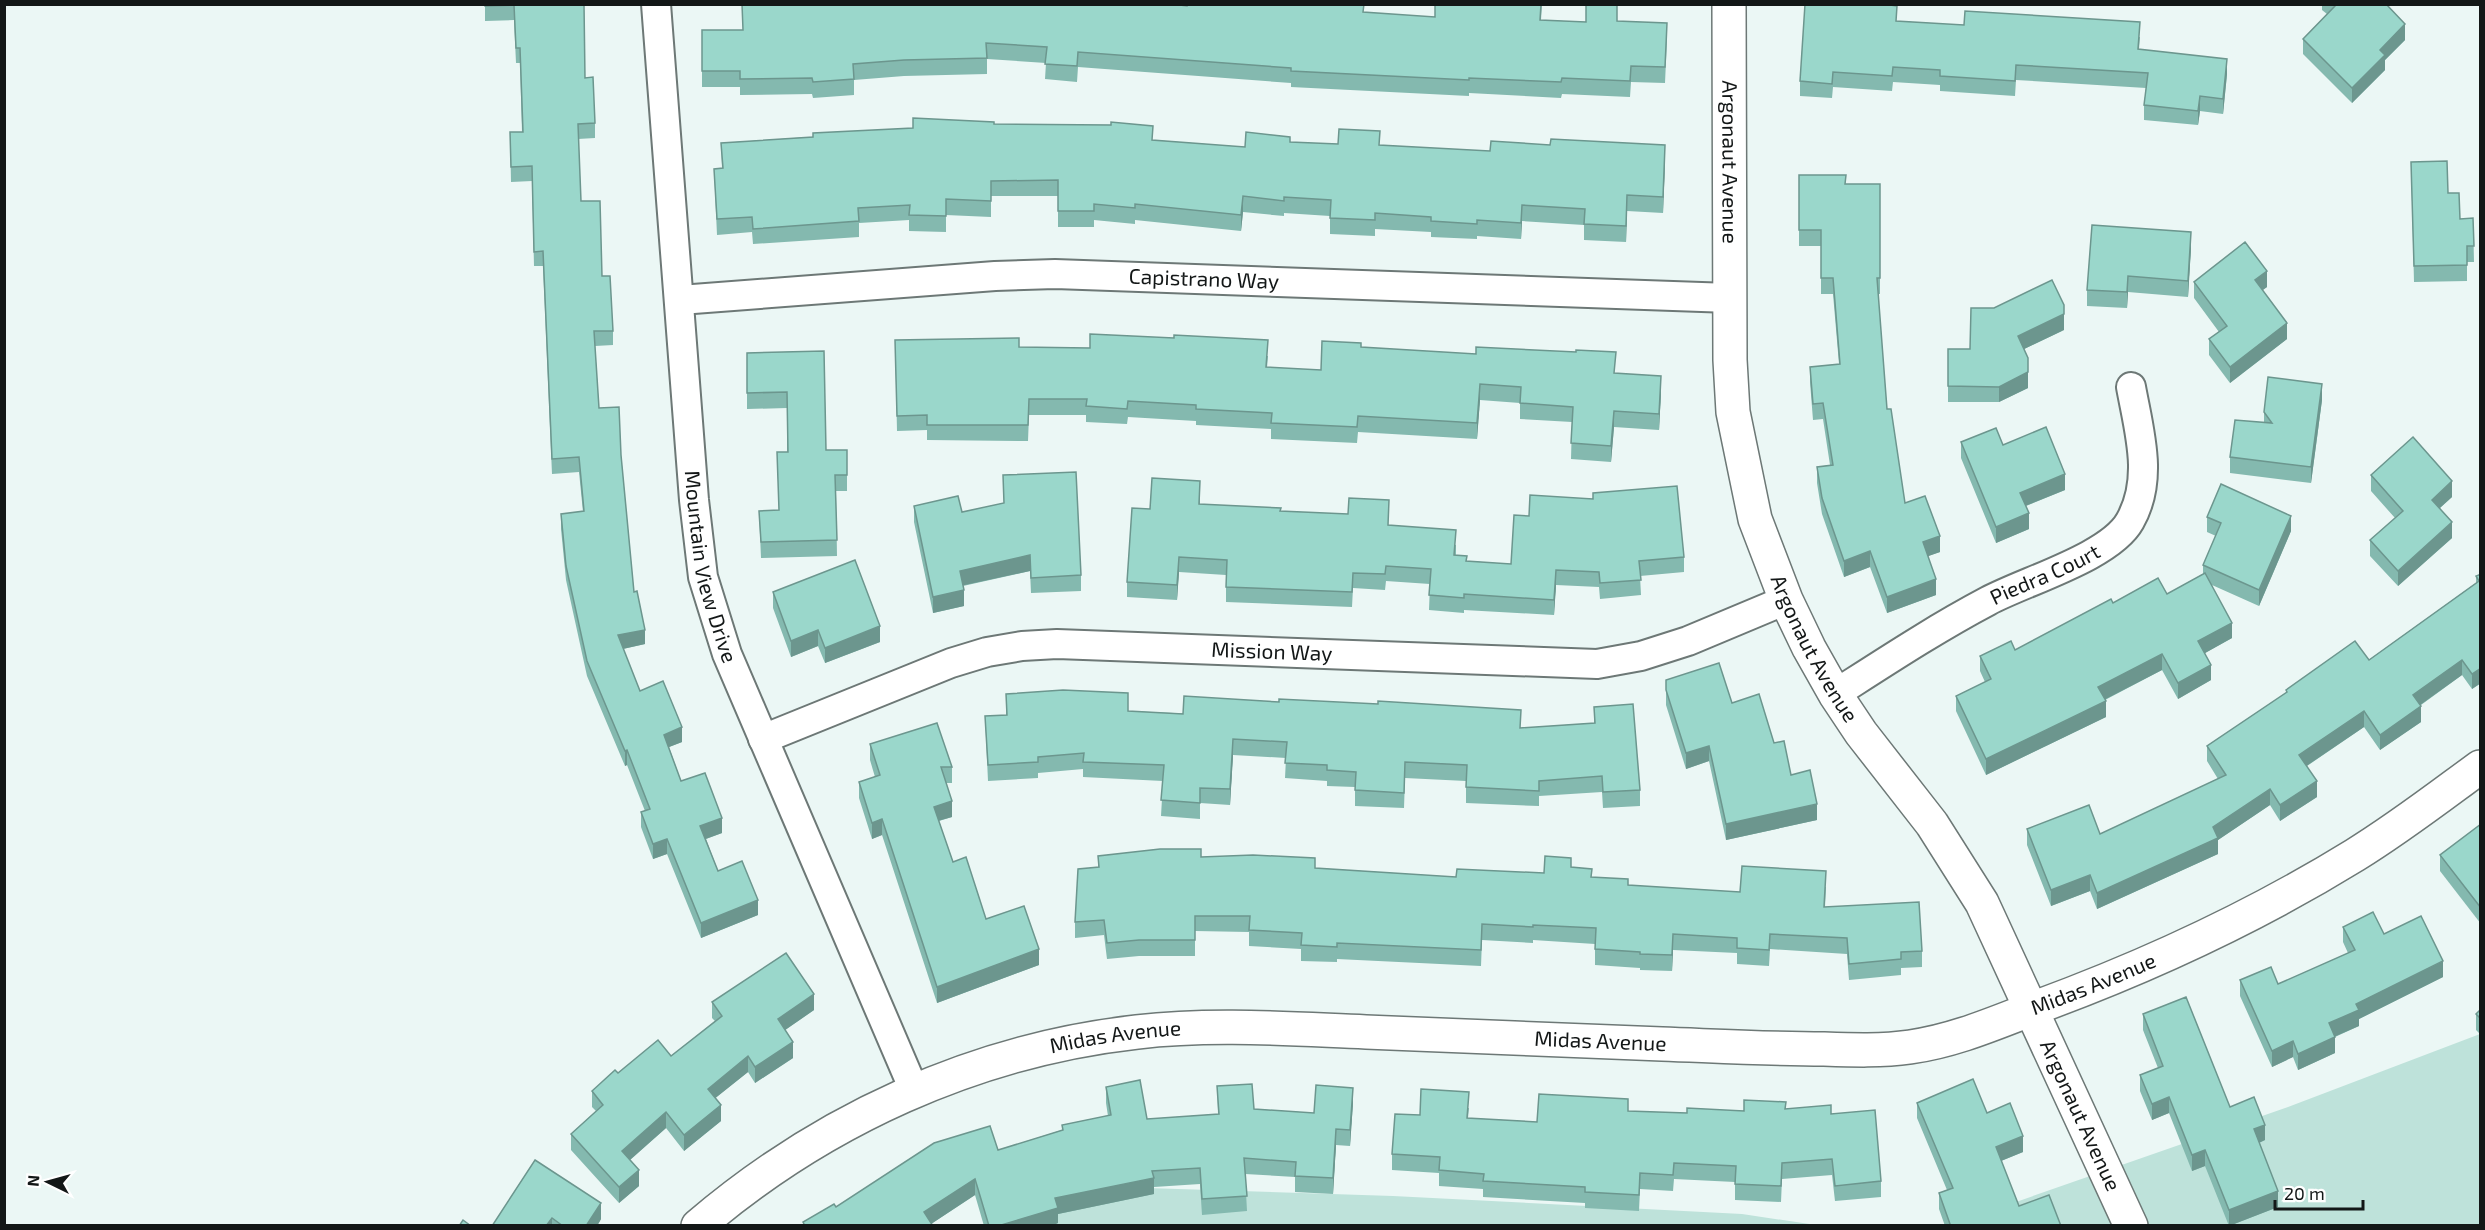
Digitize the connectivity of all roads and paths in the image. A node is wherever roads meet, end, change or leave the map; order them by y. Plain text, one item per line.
1 (656, 4) edge
2 (1729, 4) edge
3 (1730, 298) junction
4 (680, 300) junction
5 (2131, 387) dead end
6 (1786, 600) junction
7 (1835, 694) junction
8 (764, 739) junction
9 (2481, 767) edge
10 (2032, 1009) junction
11 (914, 1090) junction
12 (698, 1226) edge
13 (2131, 1226) edge

1 - 4 street, Mountain View Drive
2 - 3 street, Argonaut Avenue
3 - 4 street, Capistrano Way
3 - 6 street, Argonaut Avenue
4 - 8 street, Mountain View Drive
5 - 7 street, Piedra Court
6 - 7 street, Argonaut Avenue
6 - 8 street, Mission Way
7 - 10 street, Argonaut Avenue
8 - 11 street, Mountain View Drive
9 - 10 street, Midas Avenue
10 - 11 street, Midas Avenue
10 - 13 street, Argonaut Avenue
11 - 12 street, Midas Avenue

